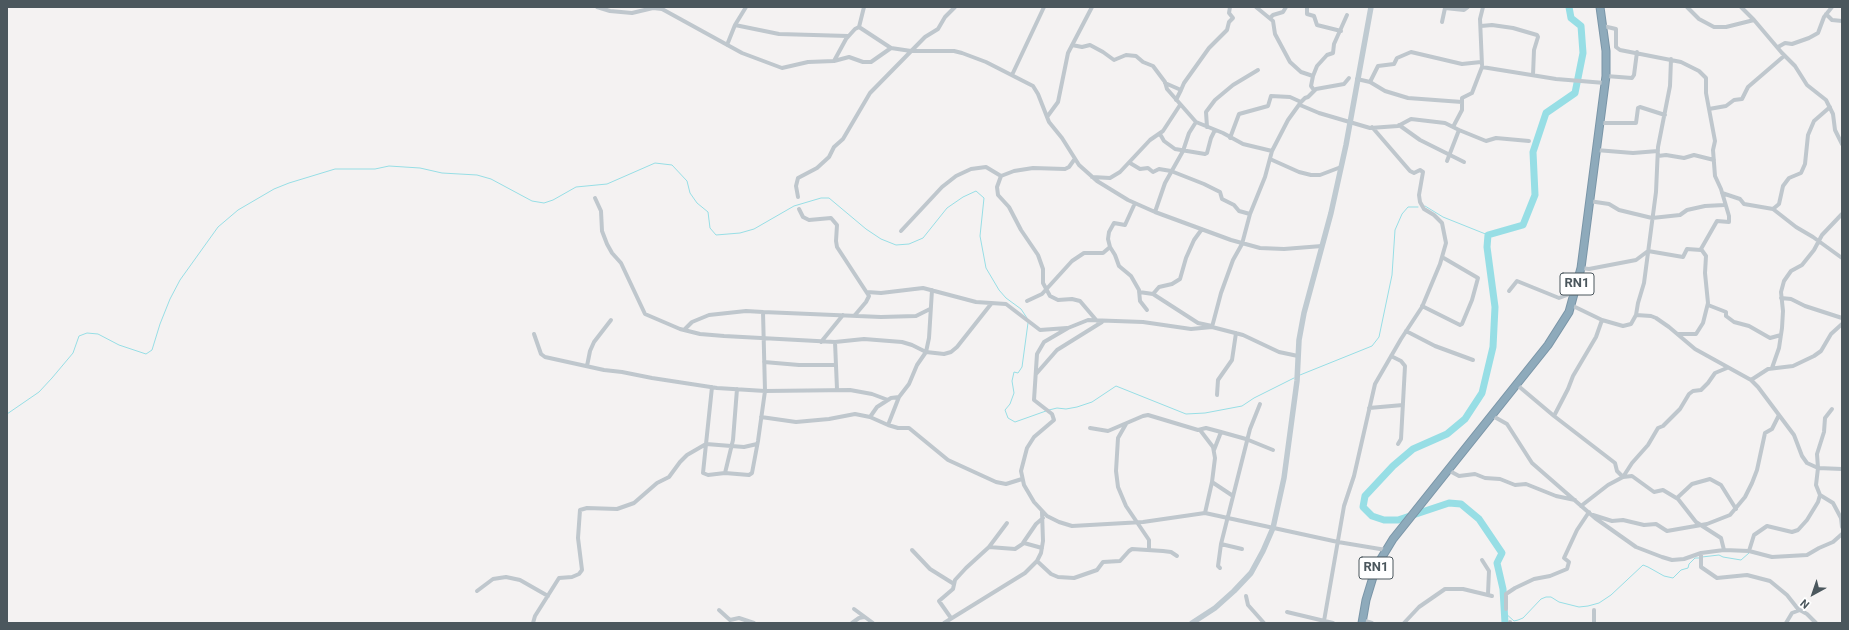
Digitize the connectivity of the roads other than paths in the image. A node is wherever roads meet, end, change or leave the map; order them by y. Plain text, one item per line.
1 (597, 7) edge
2 (665, 7) edge
3 (746, 7) edge
4 (864, 7) edge
5 (955, 7) edge
6 (1044, 7) edge
7 (1092, 7) edge
8 (1230, 7) edge
9 (1256, 7) edge
10 (1286, 7) edge
11 (1307, 7) edge
12 (1371, 7) edge
13 (1468, 7) edge
14 (1483, 7) edge
15 (1600, 7) edge
16 (1687, 7) edge
17 (1741, 7) edge
18 (1832, 7) edge
19 (669, 12) junction
20 (1826, 14) junction
21 (1347, 15) dead end
22 (1270, 18) junction
23 (1754, 20) junction
24 (1842, 21) edge
25 (1442, 22) dead end
26 (734, 25) junction
27 (1481, 26) junction
28 (1604, 26) junction
29 (859, 27) junction
30 (1341, 31) junction
31 (848, 36) junction
32 (727, 45) junction
33 (1072, 45) junction
34 (1778, 47) junction
35 (891, 48) junction
36 (911, 51) junction
37 (1637, 52) junction
38 (1784, 56) junction
39 (1671, 59) junction
40 (834, 61) junction
41 (1481, 62) junction
42 (1482, 67) junction
43 (1258, 70) dead end
44 (1012, 75) junction
45 (1533, 75) junction
46 (1313, 76) junction
47 (1348, 78) dead end
48 (1357, 79) junction
49 (1606, 80) junction
50 (1370, 82) junction
51 (1165, 83) junction
52 (1181, 90) junction
53 (1314, 90) junction
54 (1176, 100) junction
55 (1462, 102) junction
56 (1301, 103) junction
57 (1180, 105) junction
58 (1830, 107) junction
59 (1709, 109) junction
60 (1665, 115) junction
61 (1048, 117) junction
62 (1196, 122) junction
63 (1350, 122) junction
64 (1600, 123) junction
65 (1399, 125) junction
66 (1206, 126) junction
67 (1372, 127) junction
68 (1453, 127) junction
69 (1215, 130) junction
70 (1459, 130) junction
71 (1160, 134) junction
72 (1230, 138) junction
73 (1529, 141) dead end
74 (1842, 144) edge
75 (1596, 150) junction
76 (1183, 151) junction
77 (1272, 151) junction
78 (1658, 154) junction
79 (1450, 155) junction
80 (1270, 159) junction
81 (1074, 160) junction
82 (1714, 160) junction
83 (1447, 161) dead end
84 (1464, 162) dead end
85 (1130, 163) junction
86 (1341, 168) junction
87 (1171, 171) junction
88 (1001, 176) junction
89 (1091, 177) junction
90 (1722, 193) junction
91 (798, 197) dead end
92 (595, 198) dead end
93 (1589, 201) junction
94 (1135, 203) junction
95 (1724, 205) junction
96 (799, 209) dead end
97 (1773, 209) junction
98 (1155, 212) junction
99 (1250, 214) junction
100 (1842, 214) edge
101 (1652, 218) junction
102 (1202, 230) junction
103 (901, 231) dead end
104 (1819, 241) junction
105 (1242, 244) junction
106 (1322, 246) junction
107 (1110, 247) junction
108 (1701, 250) junction
109 (1648, 251) junction
110 (1442, 257) junction
111 (1842, 258) edge
112 (1581, 268) junction
113 (1576, 287) junction
114 (1046, 289) junction
115 (932, 290) junction
116 (1509, 290) dead end
117 (867, 292) junction
118 (1139, 292) junction
119 (1153, 294) junction
120 (1781, 298) junction
121 (1027, 301) dead end
122 (992, 304) junction
123 (1571, 305) junction
124 (1708, 305) junction
125 (1422, 306) junction
126 (930, 309) junction
127 (1147, 310) dead end
128 (763, 312) junction
129 (843, 315) junction
130 (856, 315) junction
131 (1636, 316) junction
132 (1842, 318) edge
133 (611, 320) dead end
134 (1602, 320) junction
135 (1097, 321) junction
136 (1102, 322) junction
137 (1842, 324) edge
138 (1212, 327) junction
139 (1068, 328) junction
140 (684, 330) junction
141 (1406, 331) junction
142 (1236, 333) junction
143 (534, 334) dead end
144 (1678, 334) junction
145 (1781, 335) junction
146 (763, 338) junction
147 (821, 342) junction
148 (835, 342) junction
149 (926, 352) junction
150 (1298, 356) junction
151 (1391, 356) junction
152 (1473, 360) dead end
153 (764, 362) junction
154 (836, 365) junction
155 (587, 366) junction
156 (1727, 368) junction
157 (1772, 368) junction
158 (1035, 374) junction
159 (1751, 380) junction
160 (1516, 384) junction
161 (712, 387) junction
162 (737, 389) junction
163 (837, 389) junction
164 (765, 391) junction
165 (1217, 395) dead end
166 (899, 397) junction
167 (888, 400) junction
168 (1260, 404) dead end
169 (1402, 405) junction
170 (1369, 408) junction
171 (1832, 409) dead end
172 (1491, 415) junction
173 (1779, 415) junction
174 (1554, 416) junction
175 (761, 417) junction
176 (870, 417) junction
177 (1126, 424) junction
178 (888, 425) junction
179 (1090, 428) dead end
180 (1200, 430) junction
181 (1221, 432) junction
182 (1248, 440) junction
183 (706, 444) junction
184 (757, 444) junction
185 (1398, 444) dead end
186 (731, 446) junction
187 (1214, 450) junction
188 (1273, 450) dead end
189 (1818, 468) junction
190 (1842, 469) edge
191 (1448, 470) junction
192 (725, 473) junction
193 (1623, 477) junction
194 (1022, 479) junction
195 (1212, 482) junction
196 (1820, 495) junction
197 (1233, 496) junction
198 (1677, 498) junction
199 (1575, 500) junction
200 (1581, 506) junction
201 (1736, 508) junction
202 (1042, 511) junction
203 (1205, 513) junction
204 (1590, 513) junction
205 (1043, 518) junction
206 (1227, 518) junction
207 (1007, 523) dead end
208 (1137, 523) junction
209 (1700, 525) junction
210 (1842, 527) edge
211 (1273, 528) junction
212 (1842, 534) edge
213 (1837, 540) junction
214 (1842, 540) edge
215 (1338, 542) junction
216 (1023, 543) junction
217 (1221, 544) junction
218 (989, 547) junction
219 (1042, 548) junction
220 (1242, 548) dead end
221 (912, 550) dead end
222 (1149, 550) junction
223 (1386, 550) junction
224 (1724, 550) junction
225 (1749, 550) junction
226 (1701, 553) junction
227 (1177, 556) dead end
228 (1482, 560) dead end
229 (1037, 561) junction
230 (1220, 568) dead end
231 (954, 584) junction
232 (477, 591) dead end
233 (548, 596) junction
234 (1246, 596) dead end
235 (854, 609) dead end
236 (1506, 609) dead end
237 (719, 610) dead end
238 (1594, 610) dead end
239 (1800, 610) junction
240 (1288, 612) dead end
241 (864, 617) junction
242 (950, 618) junction
243 (1324, 621) junction
244 (1362, 622) edge
245 (533, 623) edge
246 (754, 623) edge
247 (852, 623) edge
248 (873, 623) edge
249 (944, 623) edge
250 (1192, 623) edge
251 (1264, 623) edge
252 (1333, 623) edge
253 (1372, 623) edge
254 (1404, 623) edge
255 (1594, 623) edge
256 (1786, 623) edge
257 (1816, 623) edge

1 - 19 street
2 - 19 street
3 - 26 street
4 - 29 street
5 - 36 street
6 - 44 street
7 - 33 street
8 - 52 street
9 - 22 street
10 - 22 street
11 - 30 street
12 - 48 main road
13 - 25 street
14 - 27 street
15 - 28 highway, RN1
16 - 23 street
17 - 23 street
18 - 20 street
19 - 32 street
20 - 24 street
20 - 34 street
21 - 30 street
22 - 46 street
23 - 34 street
26 - 31 street
26 - 32 street
27 - 41 street
27 - 45 street
28 - 37 street
28 - 49 highway, RN1
29 - 31 street
29 - 35 street
30 - 46 street
31 - 40 street
32 - 40 street
33 - 51 street
33 - 61 street
34 - 38 street
35 - 36 street
35 - 40 street
36 - 44 street
36 - 91 street
37 - 39 street
37 - 49 street
38 - 58 street
38 - 59 street
39 - 59 street
39 - 60 street
41 - 42 street
41 - 50 street
42 - 45 street
42 - 55 street
43 - 66 street
44 - 61 street
45 - 49 street
46 - 53 street
47 - 53 street
48 - 50 street
48 - 63 main road
49 - 64 highway, RN1
50 - 55 street
51 - 52 street
51 - 54 street
52 - 54 street
53 - 56 street
54 - 57 street
55 - 68 street
56 - 63 street
56 - 72 street
56 - 77 street
57 - 62 street
57 - 71 street
58 - 74 street
58 - 97 street
59 - 82 street
60 - 64 street
60 - 78 street
61 - 81 street
62 - 66 street
62 - 76 street
63 - 67 street
63 - 86 main road
64 - 75 highway, RN1
65 - 67 street
65 - 68 street
65 - 79 street
66 - 69 street
67 - 110 street
68 - 70 street
69 - 72 street
69 - 76 street
70 - 73 street
70 - 79 street
71 - 76 street
71 - 85 street
72 - 77 street
75 - 78 street
75 - 93 highway, RN1
76 - 87 street
77 - 80 street
78 - 82 street
78 - 101 street
79 - 83 street
79 - 84 street
80 - 86 street
80 - 99 street
81 - 88 street
81 - 89 street
82 - 90 street
85 - 87 street
85 - 89 street
86 - 106 main road
87 - 98 street
87 - 99 street
88 - 103 street
88 - 114 street
89 - 94 street
90 - 95 street
90 - 97 street
92 - 140 street
93 - 101 street
93 - 112 highway, RN1
94 - 98 street
94 - 107 street
95 - 101 street
95 - 108 street
96 - 117 street
97 - 104 street
98 - 102 street
99 - 105 street
100 - 104 street
101 - 109 street
102 - 105 street
102 - 119 street
104 - 111 street
104 - 120 street
105 - 106 street
105 - 138 street
106 - 150 main road
107 - 114 street
107 - 118 street
108 - 109 street
108 - 124 street
109 - 112 street
109 - 131 street
110 - 125 street
110 - 125 street
112 - 113 highway, RN1
113 - 116 street
113 - 123 highway, RN1
114 - 121 street
114 - 135 street
115 - 117 street
115 - 122 street
115 - 126 street
117 - 130 street
118 - 119 street
118 - 127 street
119 - 138 street
120 - 132 street
120 - 145 street
122 - 139 street
122 - 149 street
123 - 134 street
123 - 160 highway, RN1
124 - 144 street
124 - 145 street
125 - 141 street
126 - 130 street
126 - 149 street
128 - 129 street
128 - 140 street
128 - 146 street
129 - 130 street
129 - 147 street
131 - 134 street
131 - 144 street
133 - 155 street
134 - 174 street
135 - 136 street
135 - 139 street
136 - 138 street
136 - 158 street
137 - 157 street
138 - 142 street
139 - 158 street
140 - 146 street
141 - 151 street
141 - 152 street
142 - 150 street
142 - 165 street
143 - 155 street
144 - 156 street
145 - 157 street
146 - 147 street
146 - 153 street
147 - 148 street
148 - 149 street
148 - 154 street
149 - 166 street
150 - 211 main road
151 - 169 street
151 - 170 street
153 - 154 street
153 - 164 street
154 - 163 street
155 - 161 street
156 - 159 street
156 - 193 street
157 - 159 street
158 - 194 street
159 - 173 street
160 - 172 highway, RN1
160 - 174 street
161 - 162 street
161 - 183 street
162 - 164 street
162 - 186 street
163 - 164 street
163 - 167 street
164 - 175 street
166 - 167 street
166 - 178 street
167 - 176 street
168 - 182 street
169 - 170 street
169 - 185 street
170 - 215 street
171 - 189 street
172 - 191 highway, RN1
172 - 199 street
173 - 189 street
173 - 201 street
174 - 193 street
175 - 176 street
175 - 184 street
176 - 178 street
177 - 179 street
177 - 180 street
177 - 208 street
178 - 194 street
180 - 181 street
180 - 187 street
181 - 182 street
181 - 187 street
182 - 188 street
182 - 197 street
183 - 186 street
183 - 192 street
183 - 233 street
184 - 186 street
184 - 192 street
186 - 192 street
187 - 195 street
189 - 190 street
189 - 196 street
191 - 199 street
191 - 223 highway, RN1
193 - 198 street
193 - 200 street
194 - 202 street
195 - 197 street
195 - 203 street
196 - 210 street
196 - 225 street
197 - 206 street
198 - 201 street
198 - 209 street
199 - 200 street
200 - 204 street
201 - 209 street
202 - 205 street
202 - 208 street
203 - 206 street
203 - 208 street
204 - 209 street
204 - 226 street
204 - 236 street
205 - 216 street
205 - 219 street
206 - 211 street
206 - 217 street
207 - 218 street
208 - 222 street
209 - 224 street
211 - 215 street
211 - 250 main road
212 - 213 street
213 - 214 street
213 - 225 street
215 - 223 street
215 - 243 street
216 - 218 street
216 - 219 street
217 - 220 street
217 - 230 street
218 - 231 street
219 - 229 street
221 - 231 street
222 - 227 street
222 - 229 street
223 - 244 highway, RN1
224 - 225 street
224 - 226 street
226 - 239 street
228 - 254 street
229 - 242 street
231 - 242 street
232 - 233 street
233 - 245 street
234 - 251 street
235 - 241 street
237 - 246 street
238 - 255 street
239 - 256 street
239 - 257 street
240 - 243 street
241 - 247 street
241 - 248 street
242 - 249 street
243 - 252 street
244 - 253 street

